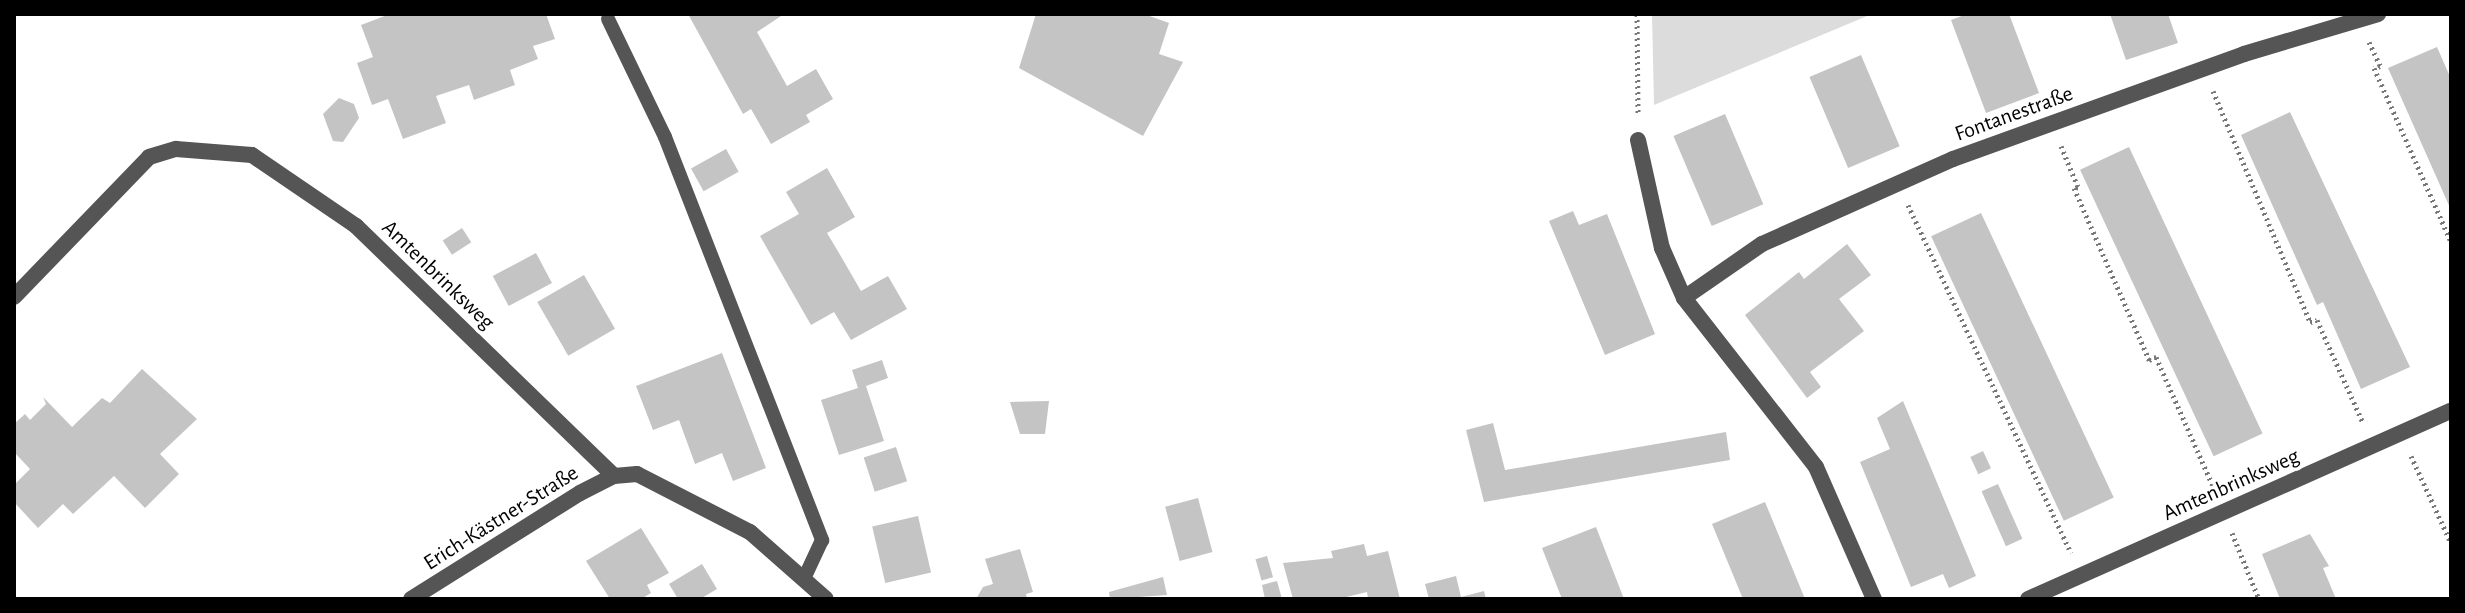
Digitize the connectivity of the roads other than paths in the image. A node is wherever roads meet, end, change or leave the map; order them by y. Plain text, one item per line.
1 (2378, 14) edge
2 (608, 19) dead end
3 (1638, 140) road end
4 (14, 297) edge
5 (1684, 298) junction
6 (2451, 411) edge
7 (614, 476) junction
8 (805, 576) junction
9 (411, 599) edge
10 (826, 599) edge
11 (1874, 599) edge
12 (2028, 599) edge

1 - 5 street, Fontanestraße
2 - 8 lane
3 - 5 street
4 - 7 street, Amtenbrinksweg
5 - 11 street
6 - 12 street, Amtenbrinksweg
7 - 8 street
7 - 9 street, Erich-Kästner-Straße
8 - 10 street

